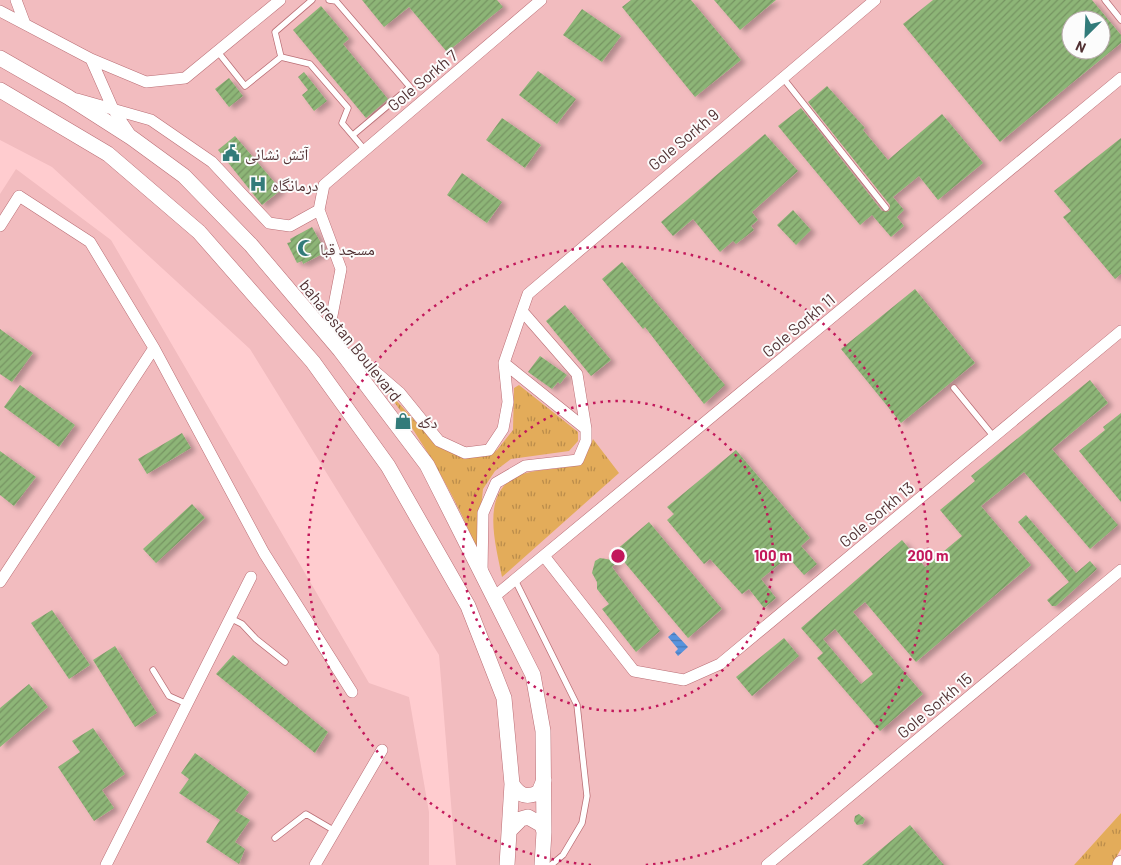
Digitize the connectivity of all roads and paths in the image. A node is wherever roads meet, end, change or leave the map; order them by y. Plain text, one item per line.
1 (16, 0) edge
2 (280, 0) edge
3 (312, 0) edge
4 (329, 0) edge
5 (542, 0) edge
6 (875, 0) edge
7 (1105, 0) edge
8 (0, 11) edge
9 (1121, 20) edge
10 (26, 24) junction
11 (218, 52) junction
12 (282, 57) junction
13 (0, 58) edge
14 (91, 59) junction
15 (783, 78) junction
16 (1121, 78) edge
17 (0, 90) edge
18 (68, 97) junction
19 (112, 109) junction
20 (353, 135) junction
21 (132, 138) junction
22 (366, 150) junction
23 (886, 208) dead end
24 (319, 210) junction
25 (0, 226) edge
26 (522, 310) junction
27 (1121, 331) edge
28 (328, 336) junction
29 (154, 348) junction
30 (340, 350) junction
31 (504, 363) junction
32 (954, 388) dead end
33 (586, 430) junction
34 (994, 437) junction
35 (544, 556) junction
36 (1121, 570) edge
37 (482, 573) junction
38 (251, 577) dead end
39 (515, 580) junction
40 (0, 582) edge
41 (495, 596) junction
42 (230, 618) junction
43 (285, 662) dead end
44 (153, 670) dead end
45 (352, 692) dead end
46 (187, 704) junction
47 (382, 750) dead end
48 (544, 780) junction
49 (512, 784) junction
50 (510, 830) junction
51 (335, 831) junction
52 (544, 832) junction
53 (275, 838) dead end
54 (106, 865) edge
55 (315, 865) edge
56 (507, 865) edge
57 (542, 865) edge
58 (551, 865) edge
59 (767, 865) edge

1 - 10 street
2 - 11 street
3 - 12 lane
4 - 20 lane
5 - 22 street, Gole Sorkh 7
6 - 15 street, Gole Sorkh 9
7 - 9 lane
8 - 10 street
10 - 14 street
11 - 12 lane
11 - 14 street
12 - 20 lane
13 - 18 street, baharestan Boulevard
14 - 19 street
15 - 23 lane
15 - 26 street, Gole Sorkh 9
16 - 35 street, Gole Sorkh 11
17 - 49 street
18 - 19 street
18 - 21 street, baharestan Boulevard
19 - 21 street
19 - 24 street
20 - 22 lane
21 - 28 street, baharestan Boulevard
22 - 24 street, Gole Sorkh 7
24 - 28 street
25 - 29 street
26 - 31 street, Gole Sorkh 9
26 - 33 street
27 - 34 street, Gole Sorkh 13
28 - 30 street, baharestan Boulevard
29 - 40 street
29 - 45 street
30 - 31 street
30 - 37 street, baharestan Boulevard
31 - 33 street
32 - 34 lane
33 - 37 street
34 - 35 street, Gole Sorkh 13
35 - 39 street, Gole Sorkh 11
36 - 59 street, Gole Sorkh 15
37 - 41 street, baharestan Boulevard
38 - 42 street
39 - 41 street, Gole Sorkh 11
39 - 58 lane
41 - 48 street, baharestan Boulevard
42 - 43 lane
42 - 46 street
44 - 46 lane
46 - 54 street
47 - 51 street
48 - 49 street
48 - 52 street, baharestan Boulevard
49 - 50 street
50 - 52 street
50 - 56 street
51 - 53 lane
51 - 55 street
52 - 57 street, baharestan Boulevard

